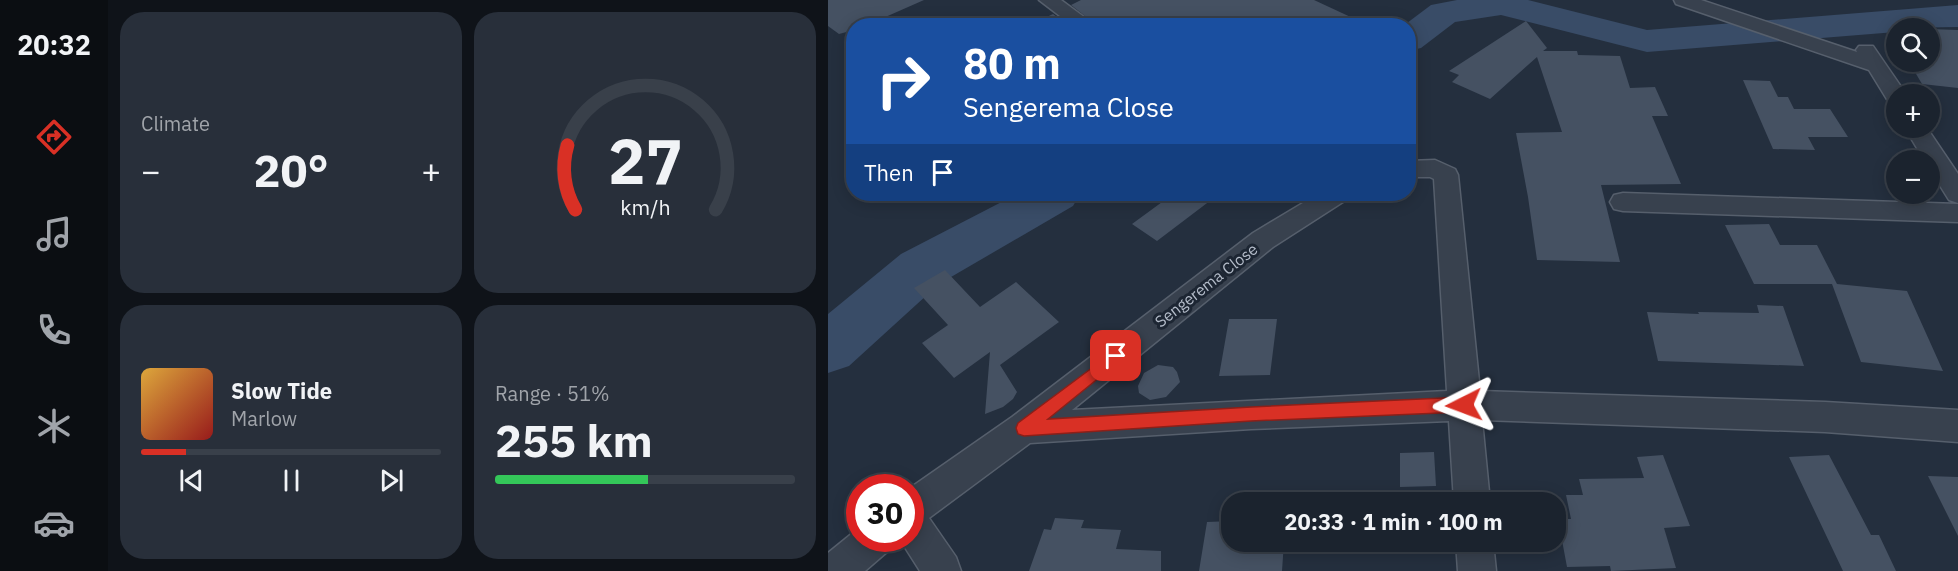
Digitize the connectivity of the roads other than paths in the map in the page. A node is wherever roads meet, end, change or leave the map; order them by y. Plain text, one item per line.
1 (1048, 0) edge
2 (1683, 0) edge
3 (1075, 18) edge
4 (1862, 43) dead end
5 (1877, 66) junction
6 (1888, 84) edge
7 (1922, 138) edge
8 (1416, 169) edge
9 (1958, 194) edge
10 (1326, 201) edge
11 (1623, 202) dead end
12 (1958, 213) edge
13 (1464, 405) junction
14 (1958, 426) edge
15 (1024, 428) junction
16 (1471, 492) edge
17 (924, 500) edge
18 (924, 544) edge
19 (858, 552) edge
20 (1476, 552) edge
21 (836, 571) edge
22 (942, 571) edge
23 (1478, 571) edge

1 - 3 street
2 - 5 street
4 - 5 street
5 - 6 street
7 - 9 street
8 - 13 street
10 - 15 street, Sengerema Close
11 - 12 street
13 - 14 street
13 - 15 street
13 - 16 street
15 - 17 street, Sengerema Close
18 - 22 street
19 - 21 street
20 - 23 street

